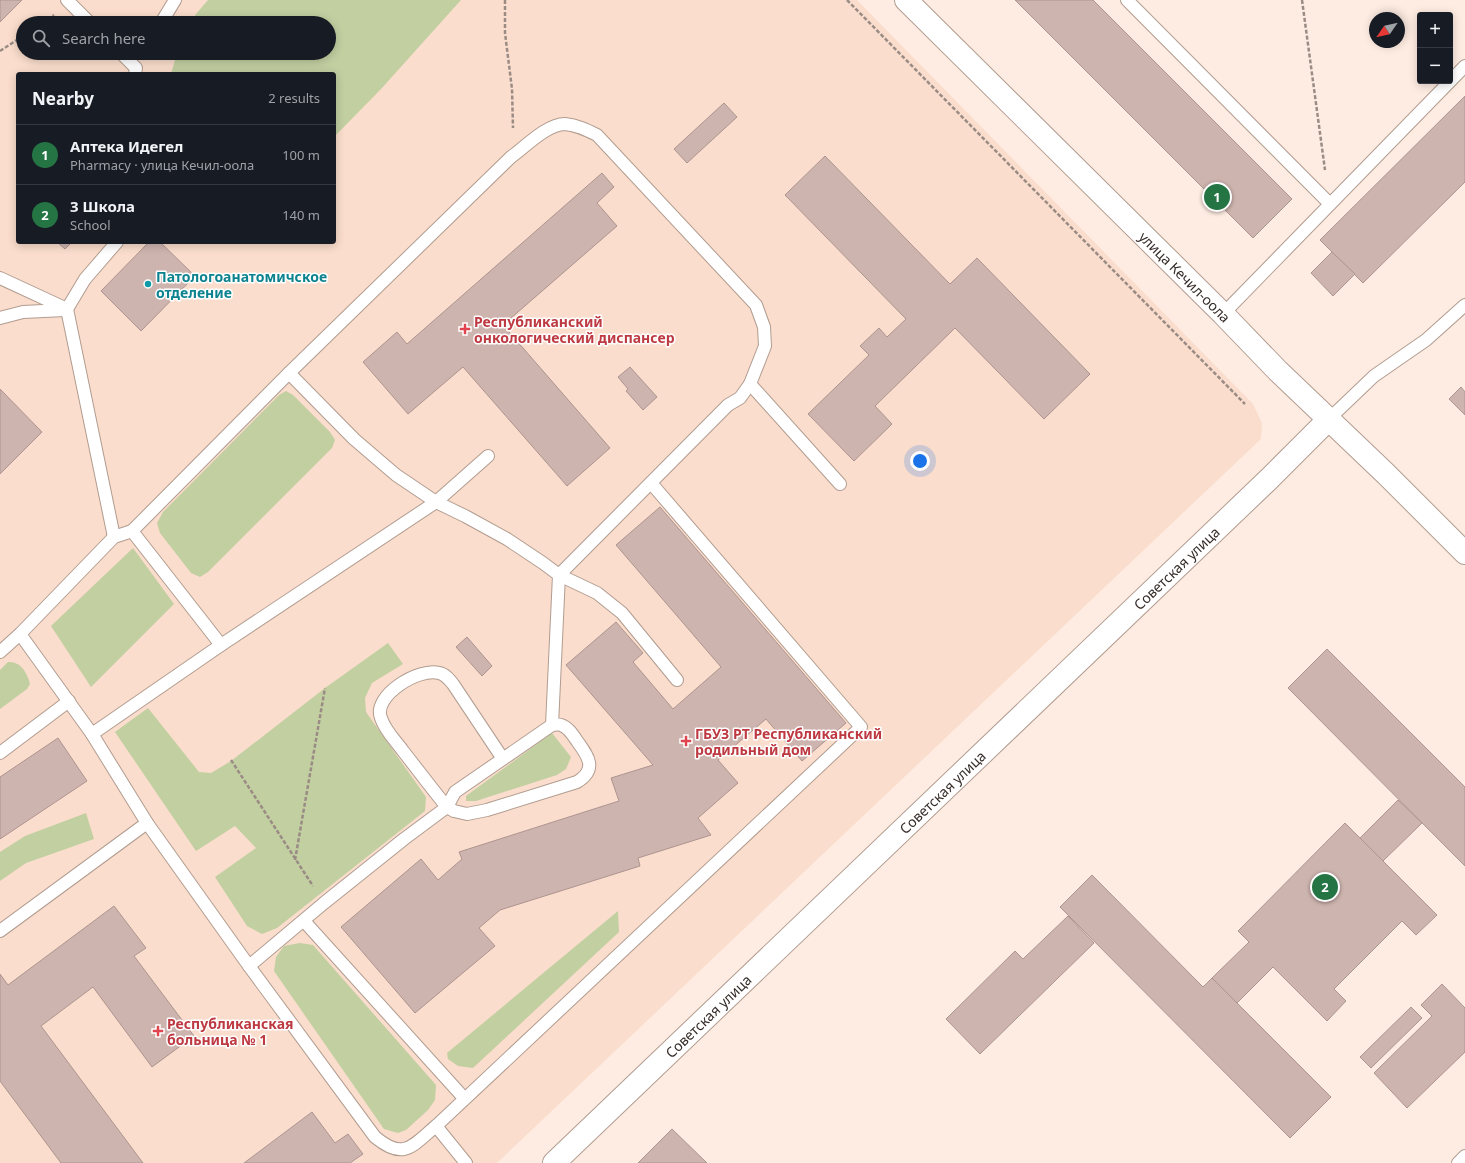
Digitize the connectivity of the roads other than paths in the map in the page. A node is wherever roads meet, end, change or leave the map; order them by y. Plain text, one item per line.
1 (67, 0) edge
2 (175, 0) edge
3 (906, 0) edge
4 (1127, 0) edge
5 (83, 16) edge
6 (165, 16) edge
7 (128, 60) edge
8 (1465, 66) edge
9 (135, 72) edge
10 (1330, 204) junction
11 (115, 244) edge
12 (0, 278) edge
13 (1465, 305) edge
14 (66, 310) junction
15 (1223, 314) junction
16 (0, 318) edge
17 (289, 373) junction
18 (750, 384) junction
19 (1329, 419) junction
20 (488, 456) dead end
21 (650, 483) junction
22 (840, 484) dead end
23 (436, 502) junction
24 (132, 531) junction
25 (114, 537) junction
26 (1465, 553) edge
27 (559, 575) junction
28 (20, 634) junction
29 (221, 645) junction
30 (0, 652) edge
31 (677, 680) dead end
32 (69, 701) junction
33 (552, 725) junction
34 (92, 734) junction
35 (0, 753) edge
36 (503, 759) junction
37 (447, 807) junction
38 (147, 823) junction
39 (304, 921) junction
40 (0, 931) edge
41 (249, 966) junction
42 (464, 1098) junction
43 (436, 1126) junction
44 (1465, 1156) edge
45 (466, 1163) edge
46 (554, 1163) edge
47 (1458, 1163) edge

1 - 5 lane
2 - 6 lane
3 - 15 street, улица Кечил-оола
4 - 10 lane
7 - 9 lane
8 - 10 lane
10 - 15 lane
11 - 14 lane
12 - 14 lane
13 - 19 lane
14 - 16 lane
14 - 25 lane
15 - 19 street, улица Кечил-оола
17 - 18 lane
17 - 23 lane
17 - 24 lane
18 - 21 lane
18 - 22 lane
19 - 26 street, улица Кечил-оола
19 - 46 street, Советская улица
20 - 23 lane
21 - 27 lane
21 - 42 lane
23 - 27 lane
23 - 29 lane
24 - 25 lane
24 - 29 lane
25 - 28 lane
27 - 31 lane
27 - 33 lane
28 - 30 lane
28 - 32 lane
29 - 34 lane
32 - 34 lane
32 - 35 lane
33 - 36 lane
33 - 37 lane
34 - 38 lane
36 - 37 lane
36 - 37 lane
37 - 39 lane
38 - 40 lane
38 - 41 lane
39 - 41 lane
39 - 42 lane
41 - 43 lane
42 - 43 lane
43 - 45 lane
44 - 47 lane

